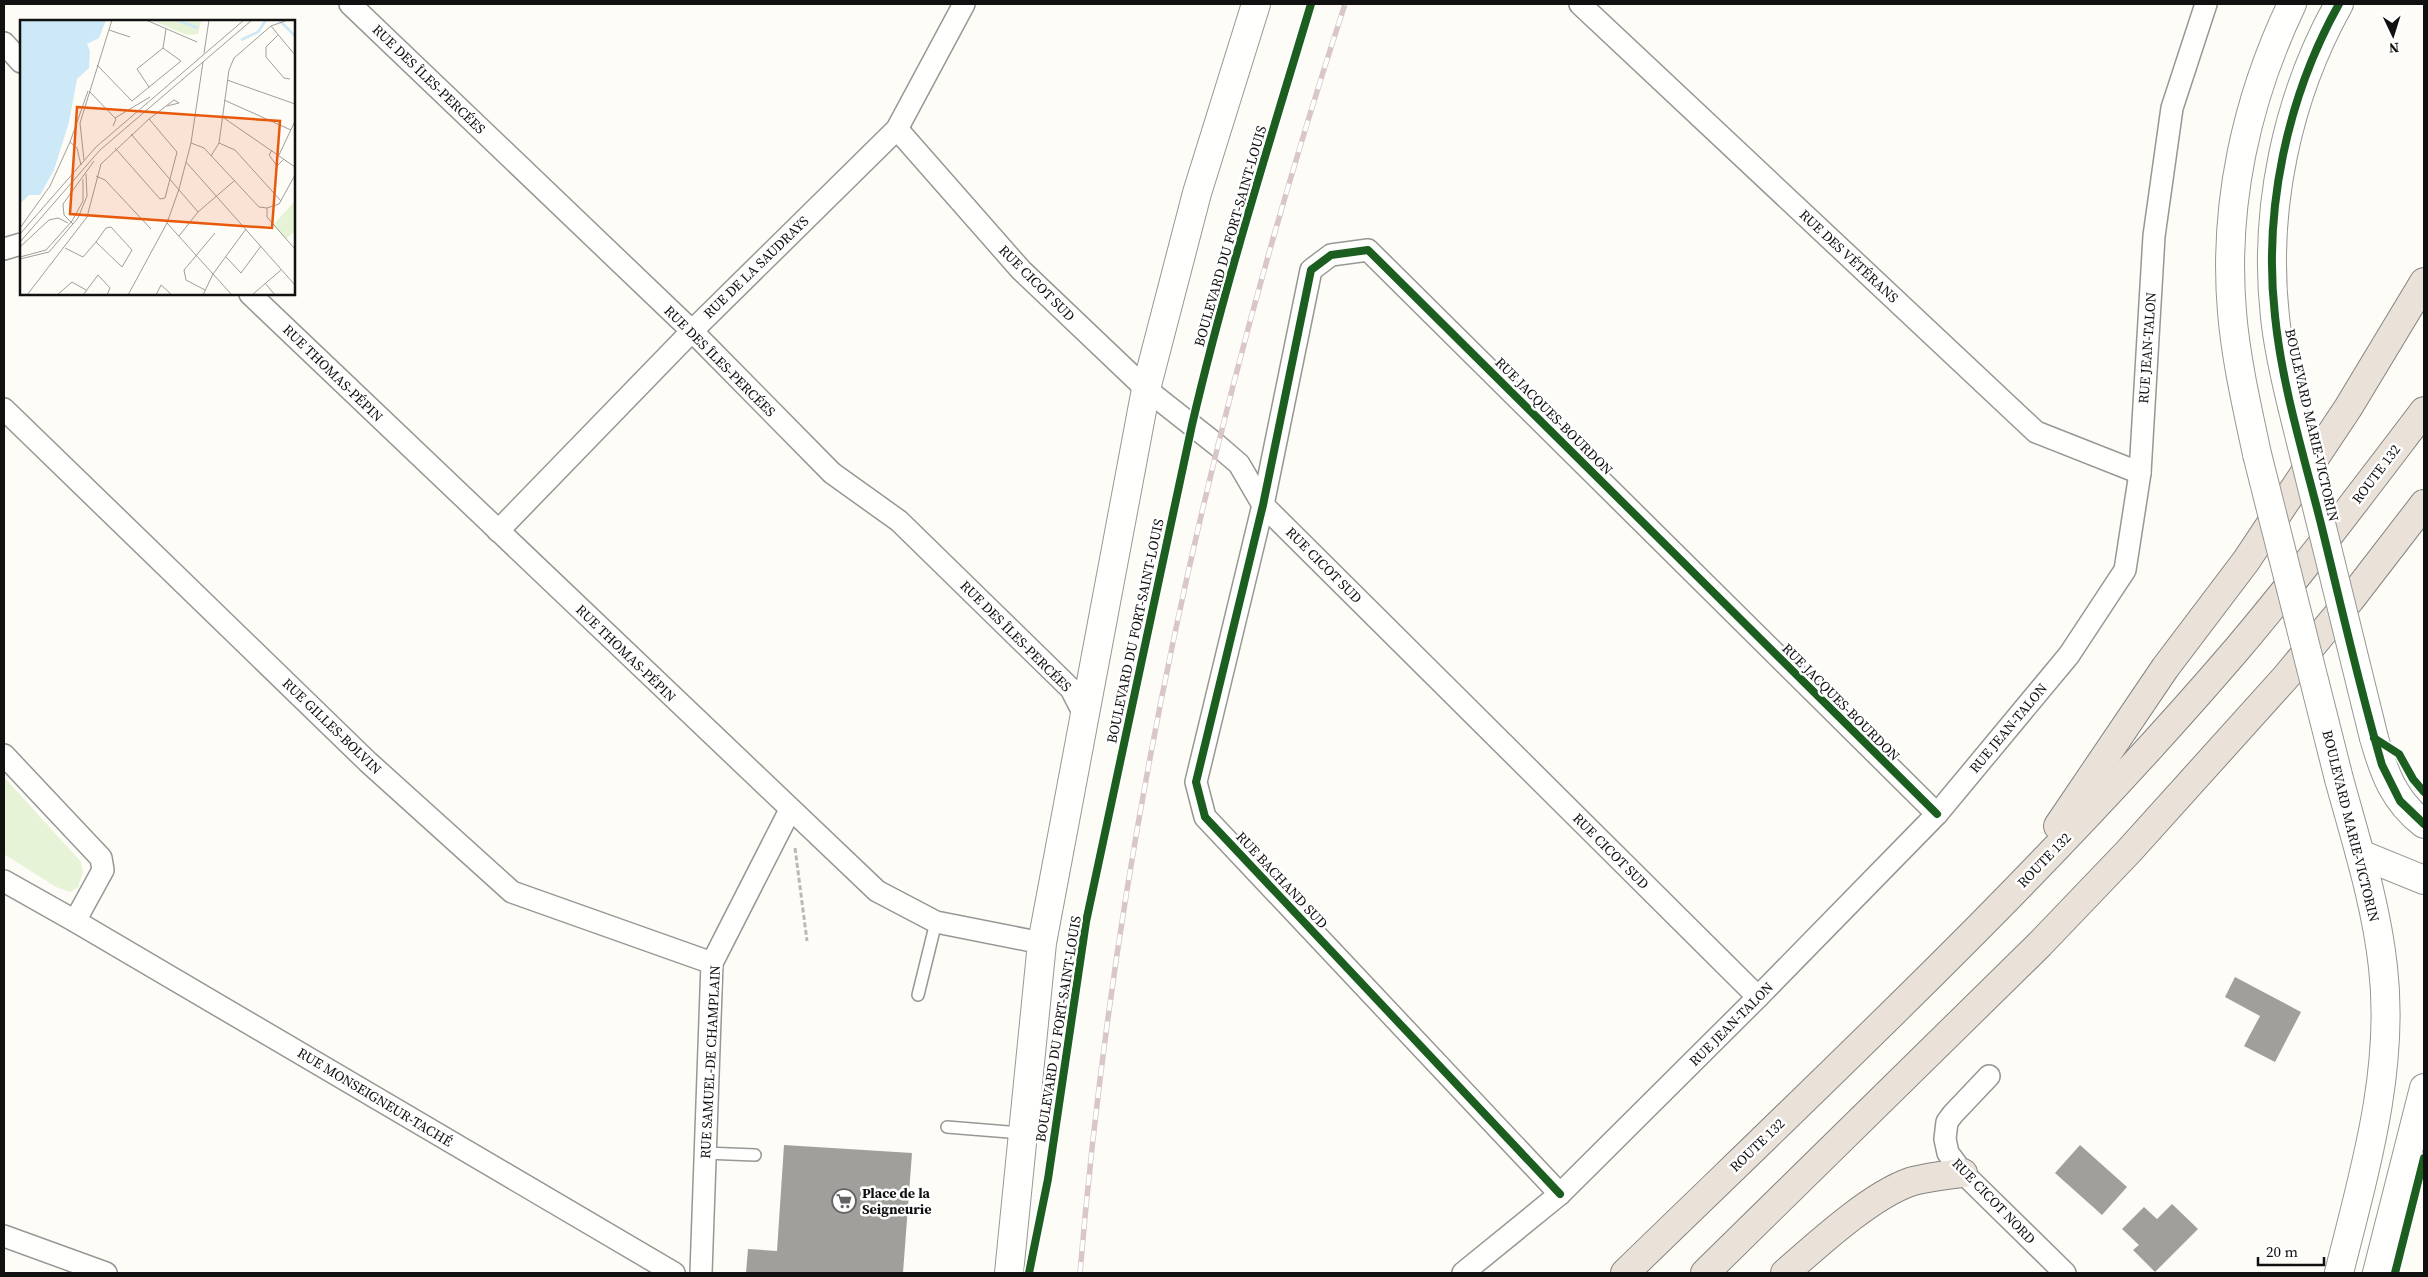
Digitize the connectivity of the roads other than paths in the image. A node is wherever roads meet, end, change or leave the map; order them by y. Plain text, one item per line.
1 (350, 4) edge
2 (964, 4) edge
3 (1256, 4) edge
4 (1580, 4) edge
5 (2206, 4) edge
6 (2292, 4) edge
7 (2339, 4) edge
8 (4, 43) edge
9 (20, 61) edge
10 (897, 130) junction
11 (20, 244) edge
12 (4, 249) edge
13 (2424, 282) edge
14 (251, 295) edge
15 (692, 331) junction
16 (1146, 389) junction
17 (4, 409) edge
18 (2424, 411) edge
19 (2140, 473) junction
20 (2424, 504) edge
21 (1263, 505) junction
22 (498, 531) junction
23 (1086, 718) junction
24 (4, 755) edge
25 (790, 810) junction
26 (1937, 814) junction
27 (2424, 824) edge
28 (2360, 854) junction
29 (2424, 880) edge
30 (4, 881) edge
31 (2011, 894) junction
32 (75, 921) junction
33 (936, 922) junction
34 (1042, 943) junction
35 (712, 964) junction
36 (918, 995) dead end
37 (1758, 997) junction
38 (1989, 1076) dead end
39 (2424, 1088) edge
40 (948, 1126) dead end
41 (1022, 1133) junction
42 (705, 1153) junction
43 (755, 1155) dead end
44 (1963, 1172) junction
45 (1560, 1194) junction
46 (4, 1236) edge
47 (106, 1273) edge
48 (674, 1273) edge
49 (701, 1273) edge
50 (1009, 1273) edge
51 (1463, 1273) edge
52 (1625, 1273) edge
53 (1705, 1273) edge
54 (1786, 1273) edge
55 (2065, 1273) edge
56 (2339, 1273) edge
57 (2377, 1273) edge

1 - 15 street, RUE DES ÎLES-PERCÉES
2 - 10 street, RUE DE LA SAUDRAYS
3 - 16 street, BOULEVARD DU FORT-SAINT-LOUIS
4 - 19 street, RUE DES VÉTÉRANS
5 - 19 street, RUE JEAN-TALON
6 - 28 street, BOULEVARD MARIE-VICTORIN, bridge
7 - 27 street, BOULEVARD MARIE-VICTORIN, bridge
8 - 9 street
10 - 15 street, RUE DE LA SAUDRAYS
10 - 16 street, RUE CICOT SUD
11 - 12 street
13 - 31 highway
14 - 22 street, RUE THOMAS-PÉPIN
15 - 22 street, RUE DE LA SAUDRAYS
15 - 23 street, RUE DES ÎLES-PERCÉES
16 - 21 street, RUE CICOT SUD
16 - 23 street, BOULEVARD DU FORT-SAINT-LOUIS
17 - 35 street, RUE GILLES-BOLVIN
18 - 31 highway, ROUTE 132
19 - 26 street, RUE JEAN-TALON
20 - 53 highway
21 - 26 street, RUE JACQUES-BOURDON
21 - 37 street, RUE CICOT SUD
21 - 45 street, RUE BACHAND SUD
22 - 25 street, RUE THOMAS-PÉPIN
23 - 34 street, BOULEVARD DU FORT-SAINT-LOUIS
24 - 32 street
25 - 33 street, RUE THOMAS-PÉPIN
25 - 35 street, RUE SAMUEL-DE CHAMPLAIN
26 - 37 street, RUE JEAN-TALON
28 - 29 street
28 - 56 street, BOULEVARD MARIE-VICTORIN
30 - 32 street, RUE MONSEIGNEUR-TACHÉ
31 - 52 highway, ROUTE 132
32 - 48 street, RUE MONSEIGNEUR-TACHÉ
33 - 34 street, RUE THOMAS-PÉPIN
33 - 36 lane
34 - 41 street, BOULEVARD DU FORT-SAINT-LOUIS
35 - 42 street, RUE SAMUEL-DE CHAMPLAIN
37 - 45 street, RUE JEAN-TALON
38 - 44 street, RUE CICOT NORD
39 - 57 street
40 - 41 lane
41 - 50 street, BOULEVARD DU FORT-SAINT-LOUIS
42 - 43 lane
42 - 49 street, RUE SAMUEL-DE CHAMPLAIN
44 - 54 highway
44 - 55 street, RUE CICOT NORD
45 - 51 street, RUE JEAN-TALON
46 - 47 street

